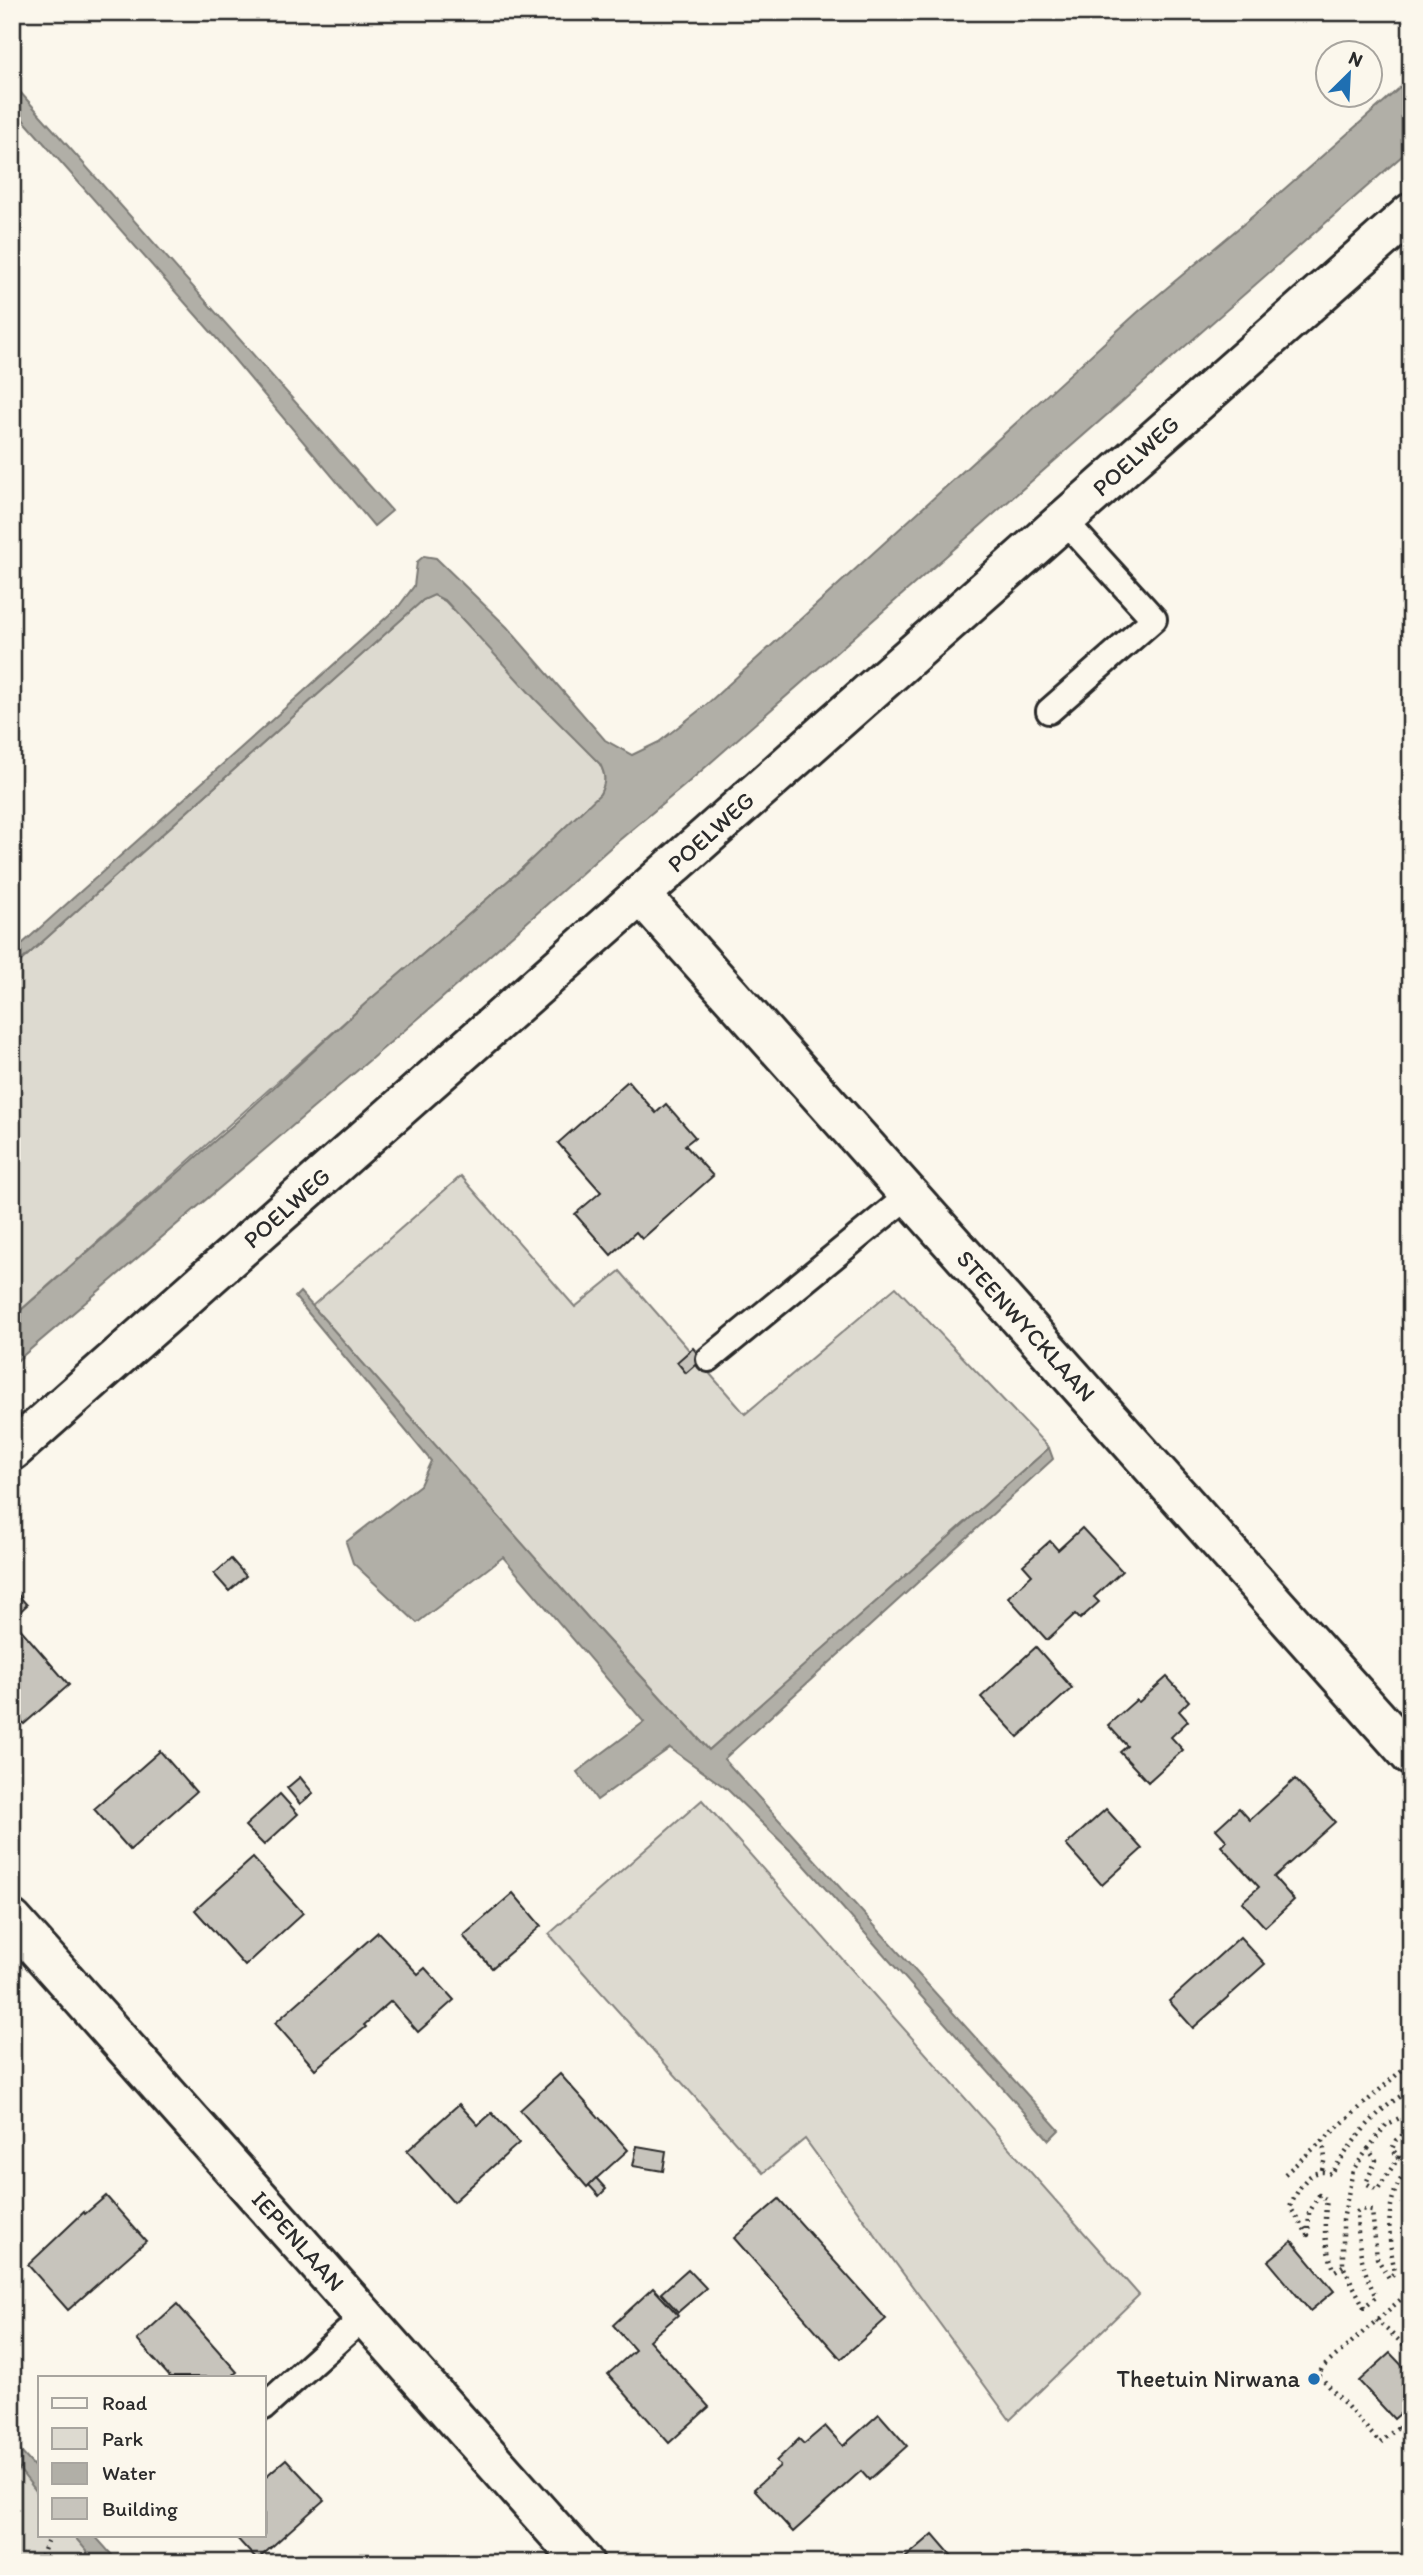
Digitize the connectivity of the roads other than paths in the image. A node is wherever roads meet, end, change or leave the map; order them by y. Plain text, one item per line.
1 (1411, 213) edge
2 (1064, 520) junction
3 (1049, 711) dead end
4 (641, 895) junction
5 (909, 1195) junction
6 (709, 1359) dead end
7 (12, 1451) edge
8 (1411, 1756) edge
9 (12, 1920) edge
10 (365, 2316) junction
11 (266, 2405) edge
12 (584, 2563) edge

1 - 2 street, POELWEG
2 - 3 lane
2 - 4 street, POELWEG
4 - 5 street, STEENWYCKLAAN
4 - 7 street, POELWEG
5 - 6 lane
5 - 8 street, STEENWYCKLAAN
9 - 10 street, IEPENLAAN
10 - 11 lane
10 - 12 street, IEPENLAAN

